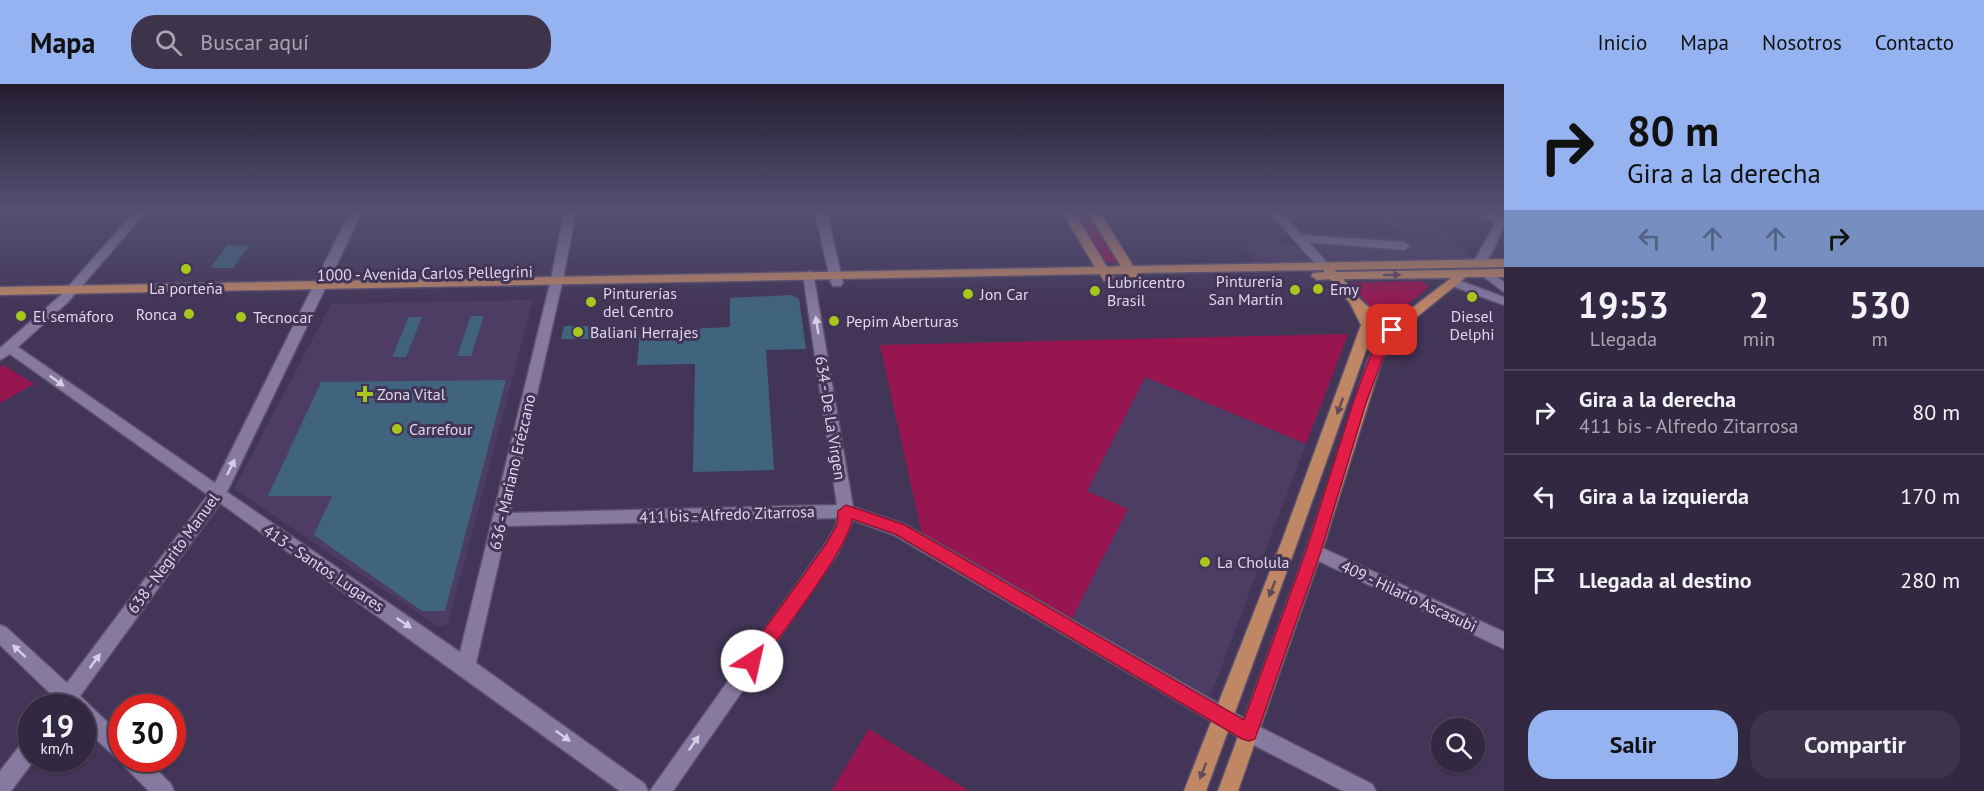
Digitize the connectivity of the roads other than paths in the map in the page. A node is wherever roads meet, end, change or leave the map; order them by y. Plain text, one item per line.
1 (111, 245) edge
2 (340, 245) edge
3 (563, 245) edge
4 (828, 245) edge
5 (1088, 245) edge
6 (1114, 245) edge
7 (1305, 245) edge
8 (1391, 245) edge
9 (1490, 245) edge
10 (1404, 246) dead end
11 (1479, 263) junction
12 (1504, 263) edge
13 (1329, 271) junction
14 (1504, 273) edge
15 (1132, 274) junction
16 (1488, 274) junction
17 (1106, 275) junction
18 (835, 278) junction
19 (1458, 278) junction
20 (810, 280) junction
21 (555, 284) junction
22 (320, 287) junction
23 (1504, 288) edge
24 (0, 291) edge
25 (69, 294) junction
26 (0, 300) edge
27 (1504, 301) edge
28 (1362, 310) junction
29 (1402, 322) junction
30 (5, 351) edge
31 (217, 495) junction
32 (846, 511) junction
33 (501, 520) junction
34 (1314, 551) junction
35 (0, 633) edge
36 (1504, 641) edge
37 (466, 665) junction
38 (60, 694) edge
39 (80, 694) edge
40 (1224, 717) junction
41 (96, 727) edge
42 (1249, 732) junction
43 (108, 738) edge
44 (18, 764) edge
45 (144, 772) edge
46 (0, 788) edge
47 (164, 791) edge
48 (638, 791) edge
49 (660, 791) edge
50 (1195, 791) edge
51 (1228, 791) edge
52 (1365, 791) edge

1 - 25 street
2 - 22 street, 638 - Negrito Manuel
3 - 21 street, 636 - Mariano Erézcano
4 - 18 street
5 - 17 main road
6 - 15 main road
7 - 13 street
8 - 10 street
9 - 11 street
11 - 12 main road, 1000 - Avenida Carlos Pellegrini
11 - 13 main road, 1000 - Avenida Carlos Pellegrini
11 - 19 main road
13 - 15 main road, 1000 - Avenida Carlos Pellegrini
13 -> 19 main road, 1000 - Avenida Carlos Pellegrini
13 - 28 main road
14 - 16 main road, 1000 - Avenida Carlos Pellegrini
15 - 17 main road, 1000 - Avenida Carlos Pellegrini
16 - 19 main road, 1000 - Avenida Carlos Pellegrini
16 - 23 street
17 - 18 main road, 1000 - Avenida Carlos Pellegrini
18 - 20 main road, 1000 - Avenida Carlos Pellegrini
19 - 27 street
19 - 29 main road
20 - 21 main road, 1000 - Avenida Carlos Pellegrini
32 -> 20 street, 634 - De La Virgen
21 - 22 main road, 1000 - Avenida Carlos Pellegrini
21 - 33 street, 636 - Mariano Erézcano
22 - 25 main road, 1000 - Avenida Carlos Pellegrini
31 -> 22 street, 638 - Negrito Manuel
24 - 25 main road, 1000 - Avenida Carlos Pellegrini
25 - 26 main road, 1000 - Avenida Carlos Pellegrini
25 - 30 street
28 - 29 main road
28 -> 40 main road
29 - 34 main road
30 -> 31 street, 413 - Santos Lugares
31 -> 37 street, 413 - Santos Lugares
39 -> 31 street, 638 - Negrito Manuel
32 - 33 street, 411 bis - Alfredo Zitarrosa
32 - 40 street, 411 bis - Alfredo Zitarrosa
49 -> 32 street, 634 - De La Virgen
33 - 37 street, 636 - Mariano Erézcano
34 - 36 street, 409 - Hilario Ascasubi
34 - 42 main road
38 -> 35 street
37 -> 48 street, 413 - Santos Lugares
40 - 42 street, 411 bis - Alfredo Zitarrosa
40 -> 50 main road
41 - 43 street
42 - 51 main road
42 - 52 street, 411 bis - Alfredo Zitarrosa
44 - 46 street
45 - 47 street

